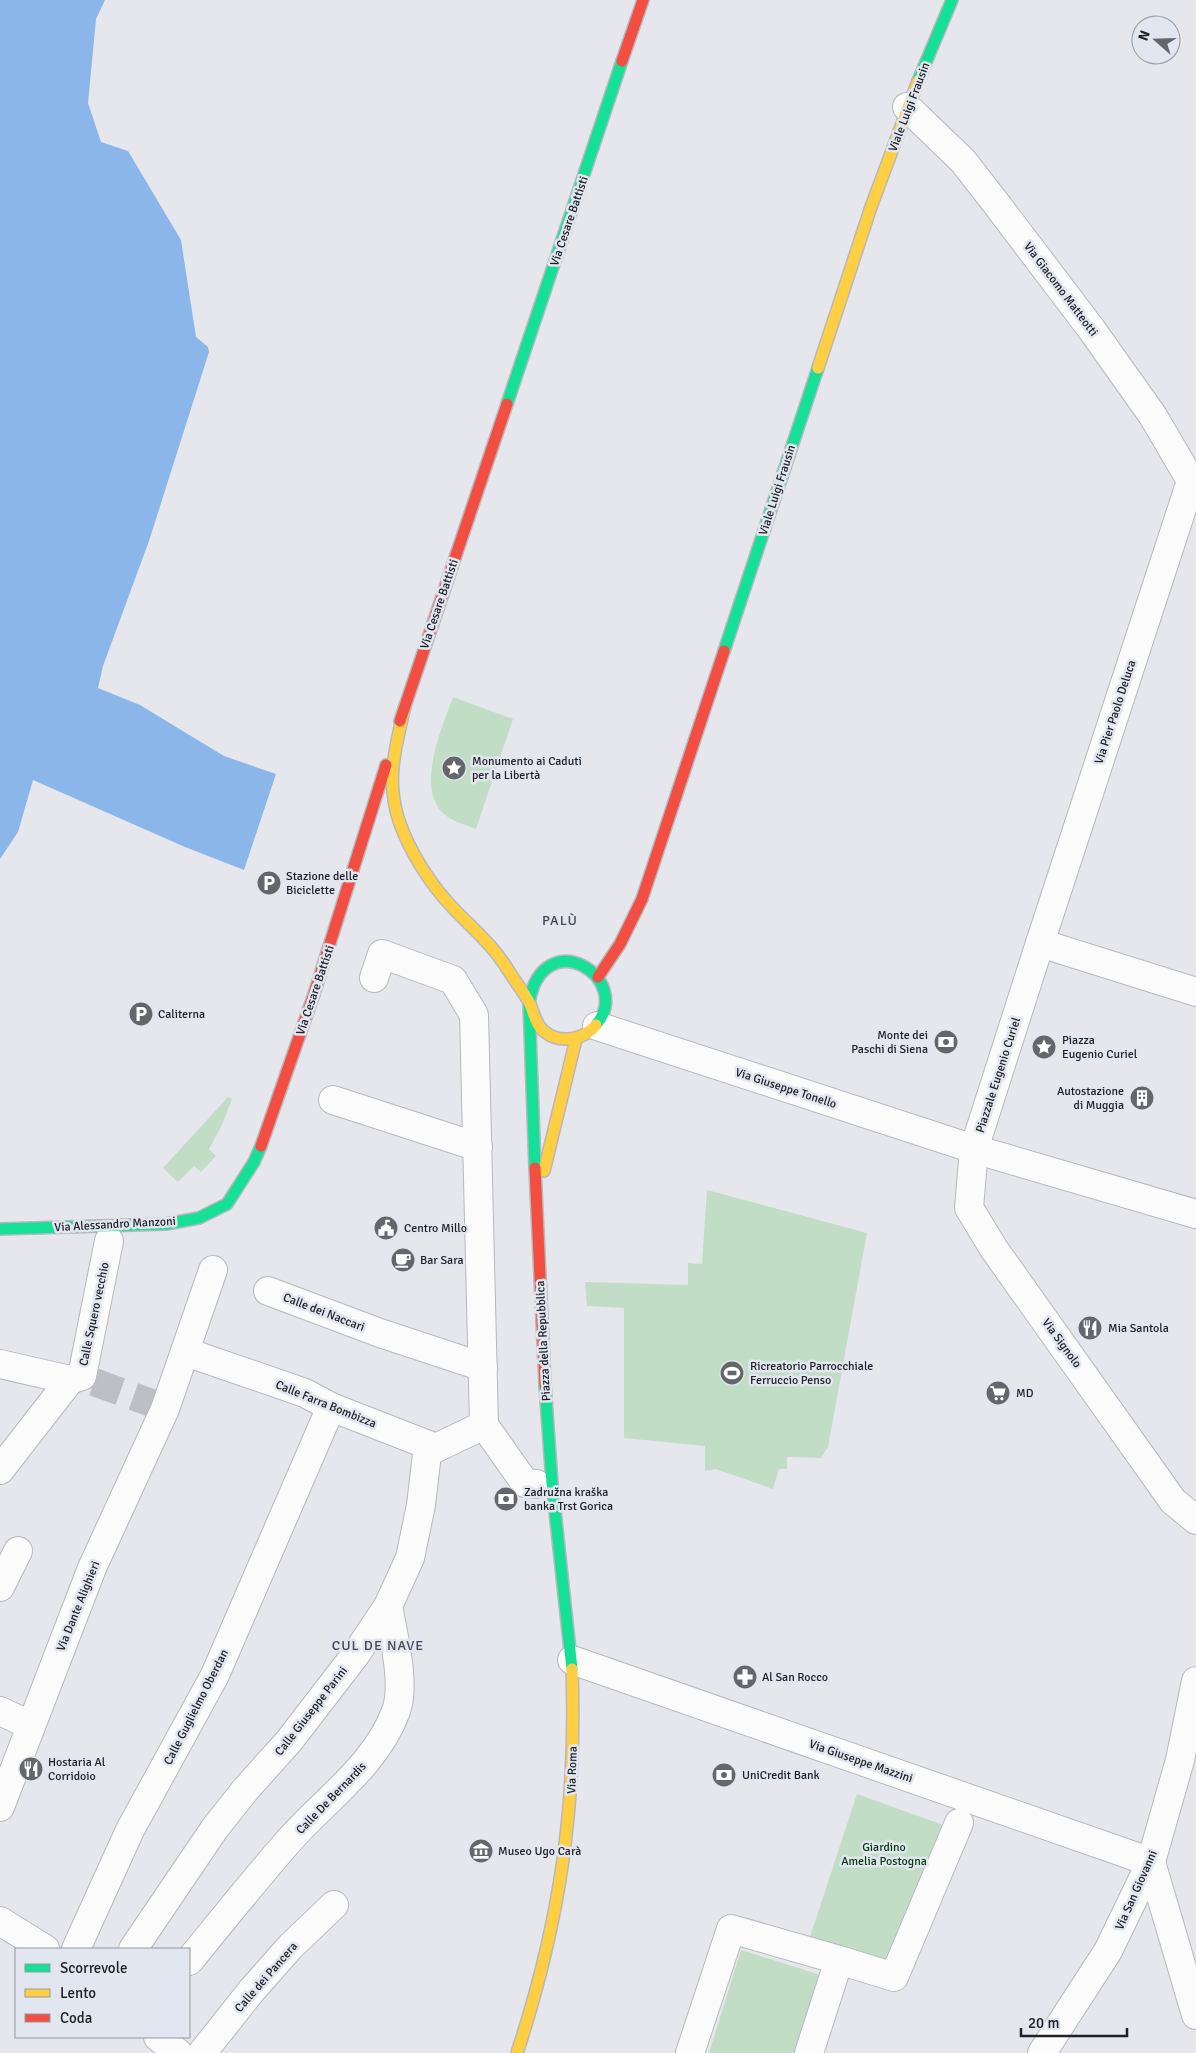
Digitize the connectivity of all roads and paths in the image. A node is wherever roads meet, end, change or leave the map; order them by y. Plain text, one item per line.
1 (643, 0) edge
2 (952, 0) edge
3 (907, 107) junction
4 (1193, 483) edge
5 (405, 705) junction
6 (1040, 943) junction
7 (598, 977) junction
8 (374, 978) dead end
9 (1193, 991) edge
10 (529, 1003) junction
11 (587, 1033) junction
12 (332, 1100) dead end
13 (478, 1147) junction
14 (974, 1149) junction
15 (536, 1202) junction
16 (227, 1204) joint
17 (1190, 1212) edge
18 (0, 1229) edge
19 (109, 1241) dead end
20 (213, 1270) dead end
21 (268, 1291) dead end
22 (186, 1352) junction
23 (0, 1364) edge
24 (483, 1367) junction
25 (82, 1379) junction
26 (331, 1407) junction
27 (484, 1425) junction
28 (432, 1447) junction
29 (0, 1470) edge
30 (544, 1482) junction
31 (1196, 1520) edge
32 (18, 1551) dead end
33 (0, 1587) edge
34 (388, 1606) junction
35 (572, 1660) junction
36 (1196, 1681) edge
37 (0, 1711) edge
38 (30, 1725) junction
39 (0, 1807) edge
40 (959, 1823) dead end
41 (1151, 1862) junction
42 (334, 1906) dead end
43 (0, 1921) edge
44 (43, 1948) edge
45 (76, 1948) edge
46 (135, 1948) edge
47 (190, 1960) edge
48 (839, 1960) junction
49 (1196, 2015) edge
50 (159, 2038) edge
51 (178, 2053) edge
52 (202, 2053) edge
53 (517, 2053) edge
54 (690, 2053) edge
55 (808, 2053) edge
56 (1042, 2053) edge

1 - 5 main road, Via Cesare Battisti
2 - 3 main road, Viale Luigi Frausin
3 - 4 street, Via Giacomo Matteotti
3 - 7 main road, Viale Luigi Frausin
4 - 6 street, Via Pier Paolo Deluca
5 - 10 main road
5 - 16 main road, Via Cesare Battisti
6 - 9 street
6 - 14 street, Piazzale Eugenio Curiel
7 - 10 main road
7 - 11 main road
8 - 13 street
10 - 11 main road
10 - 15 main road, Piazza della Repubblica
11 - 14 street, Via Giuseppe Tonello
11 - 15 main road, Piazza della Repubblica
12 - 13 street
13 - 24 street
14 - 17 street, Piazzale Eugenio Curiel
14 - 31 street, Via Signolo
15 - 30 main road, Piazza della Repubblica
16 - 18 main road, Via Alessandro Manzoni
19 - 25 street, Calle Squero vecchio
20 - 22 street, Via Dante Alighieri
21 - 24 street, Calle dei Naccari
22 - 26 street, Calle Farra Bombizza
22 - 38 street, Via Dante Alighieri
23 - 25 street
24 - 27 street
25 - 29 street
26 - 28 street, Calle Farra Bombizza
26 - 45 street, Calle Guglielmo Oberdan
27 - 28 street
27 - 30 street
28 - 34 street, Calle Giuseppe Parini
30 - 35 main road, Via Roma
32 - 33 street
34 - 46 street, Calle Giuseppe Parini
34 - 47 street, Calle De Bernardis
35 - 41 street, Via Giuseppe Mazzini
35 - 53 main road, Via Roma
36 - 41 street, Via San Giovanni
37 - 38 street
38 - 39 street, Via Dante Alighieri
40 - 48 street
41 - 49 street
41 - 56 street, Via San Giovanni
42 - 52 street, Calle dei Pancera
43 - 44 street
48 - 54 street
48 - 55 street
50 - 51 street

